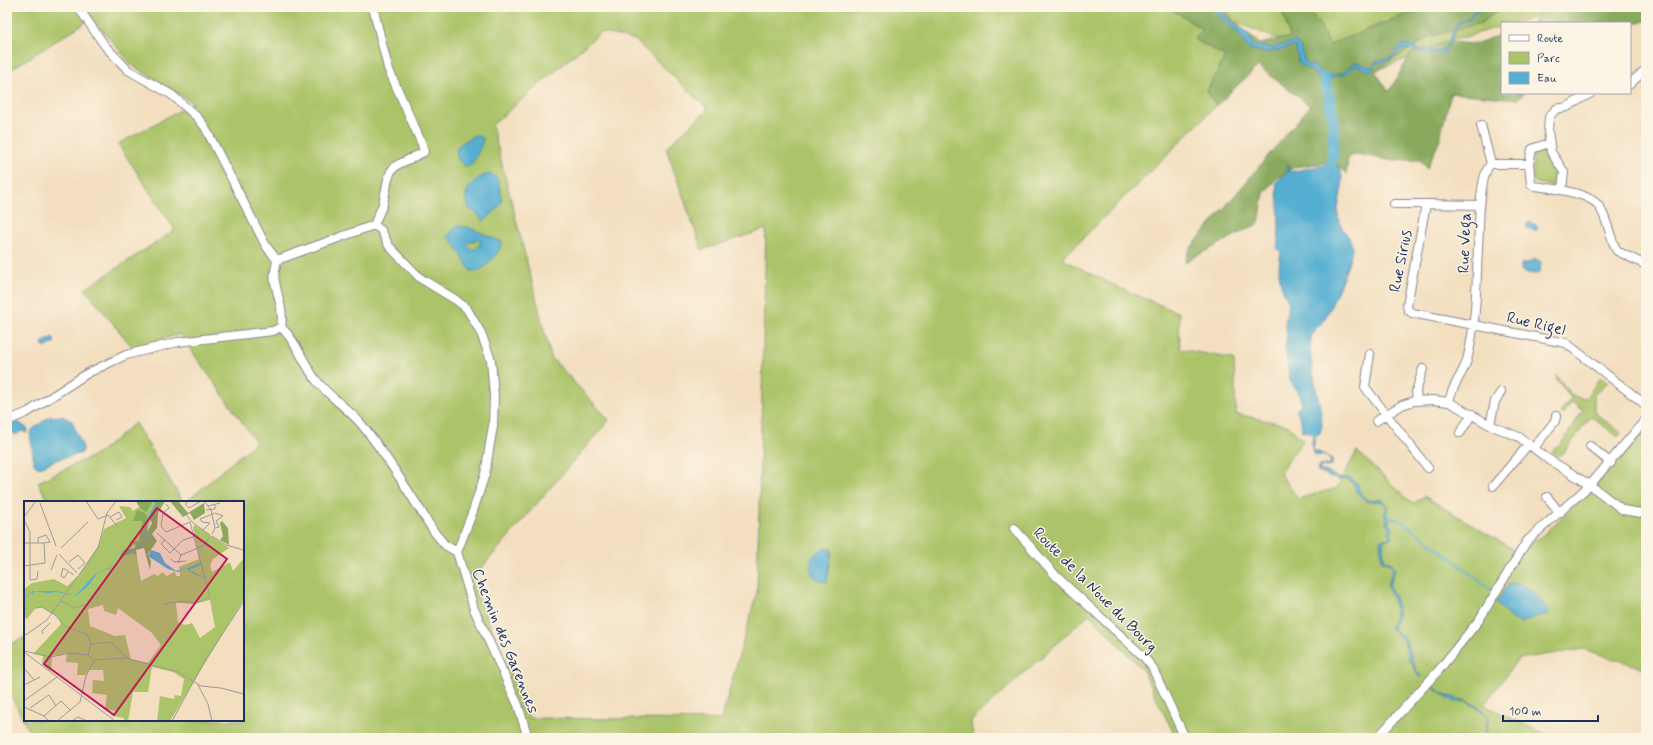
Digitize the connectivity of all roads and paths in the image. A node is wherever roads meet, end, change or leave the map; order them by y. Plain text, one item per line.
1 (78, 7) edge
2 (373, 7) edge
3 (1646, 69) edge
4 (1631, 83) edge
5 (1589, 94) edge
6 (1481, 125) dead end
7 (1549, 143) junction
8 (1491, 164) junction
9 (1529, 164) junction
10 (1562, 190) junction
11 (1394, 204) dead end
12 (1426, 204) junction
13 (1480, 205) junction
14 (374, 225) junction
15 (277, 260) junction
16 (1646, 266) edge
17 (1473, 325) junction
18 (281, 327) junction
19 (1370, 354) dead end
20 (1423, 369) dead end
21 (1501, 392) dead end
22 (1417, 401) junction
23 (1449, 402) junction
24 (1646, 405) edge
25 (1385, 414) junction
26 (1472, 414) junction
27 (1556, 416) dead end
28 (1646, 419) edge
29 (7, 421) edge
30 (1376, 421) dead end
31 (1490, 426) junction
32 (1460, 434) dead end
33 (1531, 446) junction
34 (1590, 446) dead end
35 (1611, 463) junction
36 (1428, 468) dead end
37 (1493, 486) dead end
38 (1590, 486) junction
39 (1546, 497) dead end
40 (1560, 513) junction
41 (1646, 514) edge
42 (1014, 528) dead end
43 (457, 552) junction
44 (528, 738) edge
45 (1185, 738) edge
46 (1377, 738) edge

1 - 15 street
2 - 14 street
3 - 4 street
5 - 7 street
6 - 8 street
7 - 9 street
7 - 10 street
8 - 9 street
8 - 13 street, Rue Vega
9 - 10 street
10 - 16 street
11 - 12 street
12 - 13 street
12 - 17 street, Rue Sirius
13 - 17 street, Rue Vega
14 - 15 street
14 - 43 street, Chemin des Garennes
15 - 18 street
17 - 23 street, Rue Vega
17 - 24 street, Rue Rigel
18 - 29 street
18 - 43 street
19 - 25 street
20 - 22 street
21 - 31 street
22 - 23 street
22 - 25 street
23 - 26 street
25 - 30 street
25 - 36 street
26 - 31 street
26 - 32 street
27 - 33 street
28 - 35 street
31 - 33 street
33 - 37 street
33 - 38 street
34 - 35 street
35 - 38 street
38 - 40 street
38 - 41 street
39 - 40 street
40 - 46 street
42 - 45 street, Route de la Noue du Bourg
43 - 44 street, Chemin des Garennes

